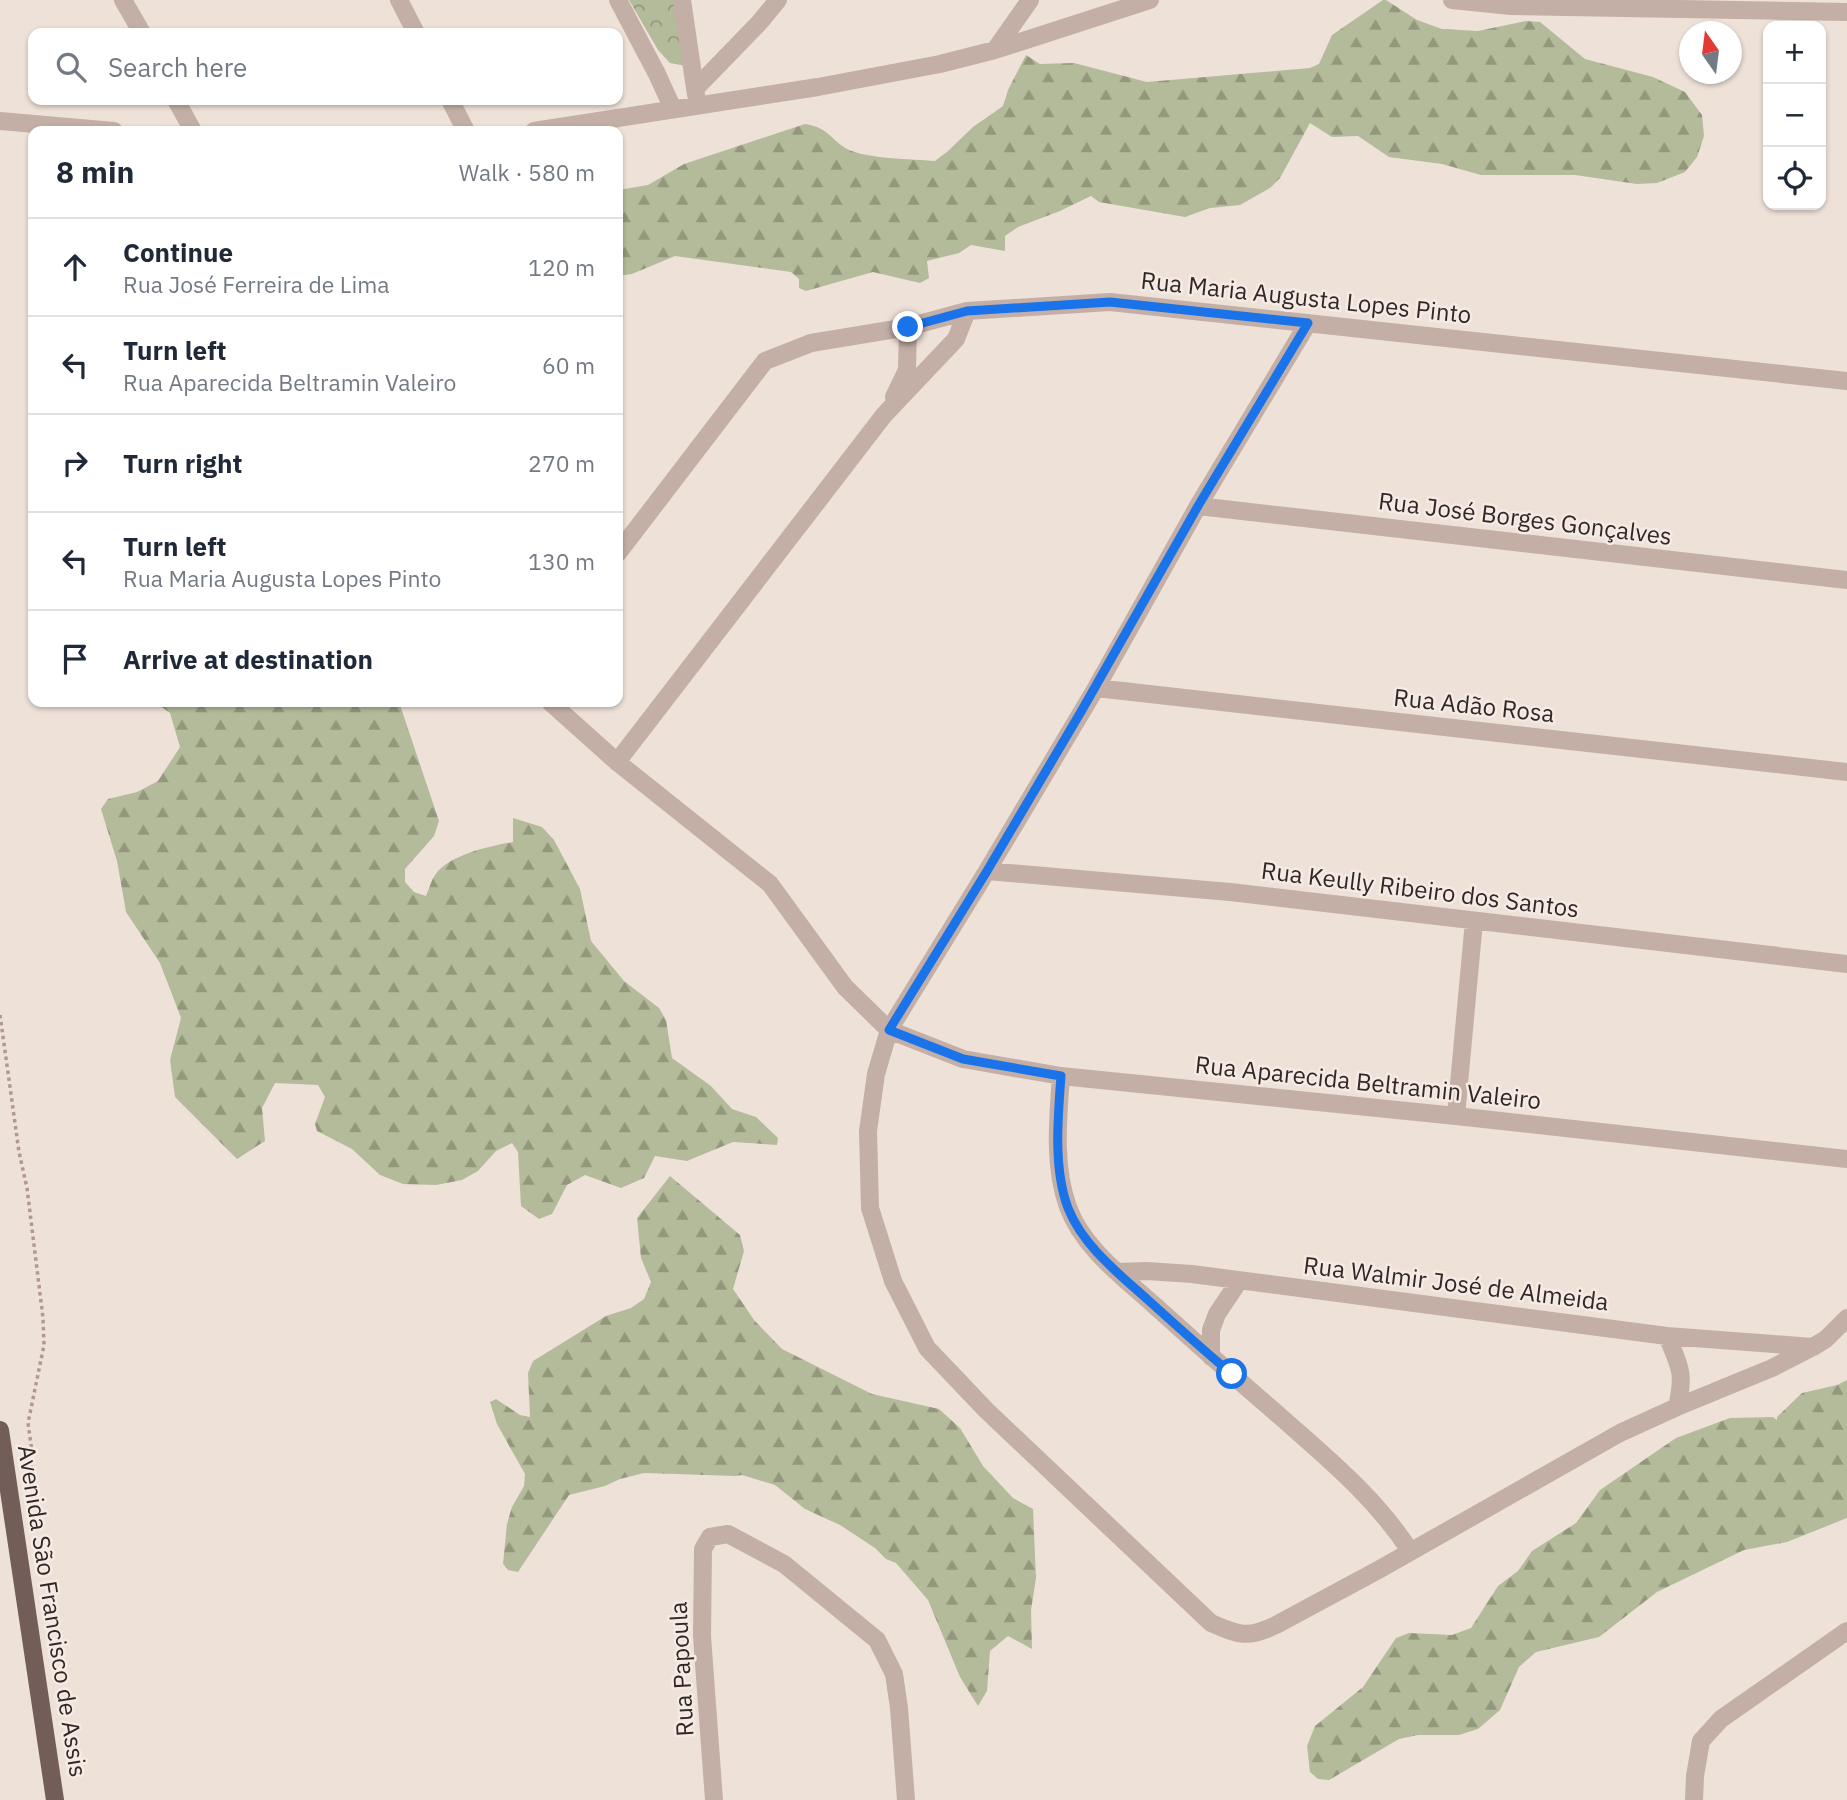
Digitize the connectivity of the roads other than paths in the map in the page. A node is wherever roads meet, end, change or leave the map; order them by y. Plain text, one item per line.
1 (123, 0) edge
2 (399, 0) edge
3 (618, 0) edge
4 (682, 0) edge
5 (778, 0) edge
6 (1030, 0) edge
7 (1150, 0) edge
8 (1452, 0) edge
9 (1673, 5) edge
10 (1847, 12) edge
11 (139, 28) edge
12 (413, 28) edge
13 (995, 50) junction
14 (696, 97) junction
15 (179, 105) edge
16 (453, 105) edge
17 (673, 109) junction
18 (0, 121) edge
19 (57, 126) edge
20 (190, 126) edge
21 (463, 126) edge
22 (566, 126) edge
23 (967, 311) junction
24 (1308, 323) junction
25 (908, 327) junction
26 (1847, 381) edge
27 (884, 415) junction
28 (1198, 506) junction
29 (623, 547) edge
30 (1847, 580) edge
31 (1096, 688) junction
32 (556, 707) edge
33 (617, 762) junction
34 (1847, 772) edge
35 (987, 871) junction
36 (1474, 921) junction
37 (1847, 964) edge
38 (889, 1030) junction
39 (1061, 1076) junction
40 (1455, 1116) junction
41 (1847, 1159) edge
42 (1117, 1272) junction
43 (1239, 1280) junction
44 (1847, 1318) edge
45 (1667, 1336) junction
46 (1813, 1347) junction
47 (1211, 1357) junction
48 (1677, 1407) junction
49 (0, 1430) edge
50 (1410, 1551) junction
51 (1847, 1631) edge
52 (55, 1800) edge
53 (713, 1800) edge
54 (906, 1800) edge
55 (1694, 1800) edge

1 - 11 street
2 - 12 street
3 - 17 street
4 - 14 street
5 - 14 street
6 - 13 street
7 - 13 street
8 - 9 street
9 - 10 street
13 - 14 street
14 - 17 street
15 - 20 street
16 - 21 street
17 - 22 street
18 - 19 street
23 - 24 street, Rua Maria Augusta Lopes Pinto
23 - 25 street, Rua Maria Augusta Lopes Pinto
23 - 27 street
24 - 26 street, Rua Maria Augusta Lopes Pinto
24 - 28 street
25 - 27 street
25 - 29 street, Rua Maria Augusta Lopes Pinto
27 - 33 street
28 - 30 street, Rua José Borges Gonçalves
28 - 31 street
31 - 34 street, Rua Adão Rosa
31 - 35 street
32 - 33 street
33 - 38 street
35 - 36 street, Rua Keully Ribeiro dos Santos
35 - 38 street
36 - 37 street, Rua Keully Ribeiro dos Santos
36 - 40 street
38 - 39 street, Rua Aparecida Beltramin Valeiro
38 - 50 street
39 - 40 street, Rua Aparecida Beltramin Valeiro
39 - 42 street
40 - 41 street, Rua Aparecida Beltramin Valeiro
42 - 43 street, Rua Walmir José de Almeida
42 - 47 street
43 - 45 street, Rua Walmir José de Almeida
43 - 47 street
44 - 46 street
45 - 46 street, Rua Walmir José de Almeida
45 - 48 street
46 - 48 street
47 - 50 street
48 - 50 street
49 - 52 main road, Avenida São Francisco de Assis
51 - 55 street
53 - 54 street, Rua Papoula

